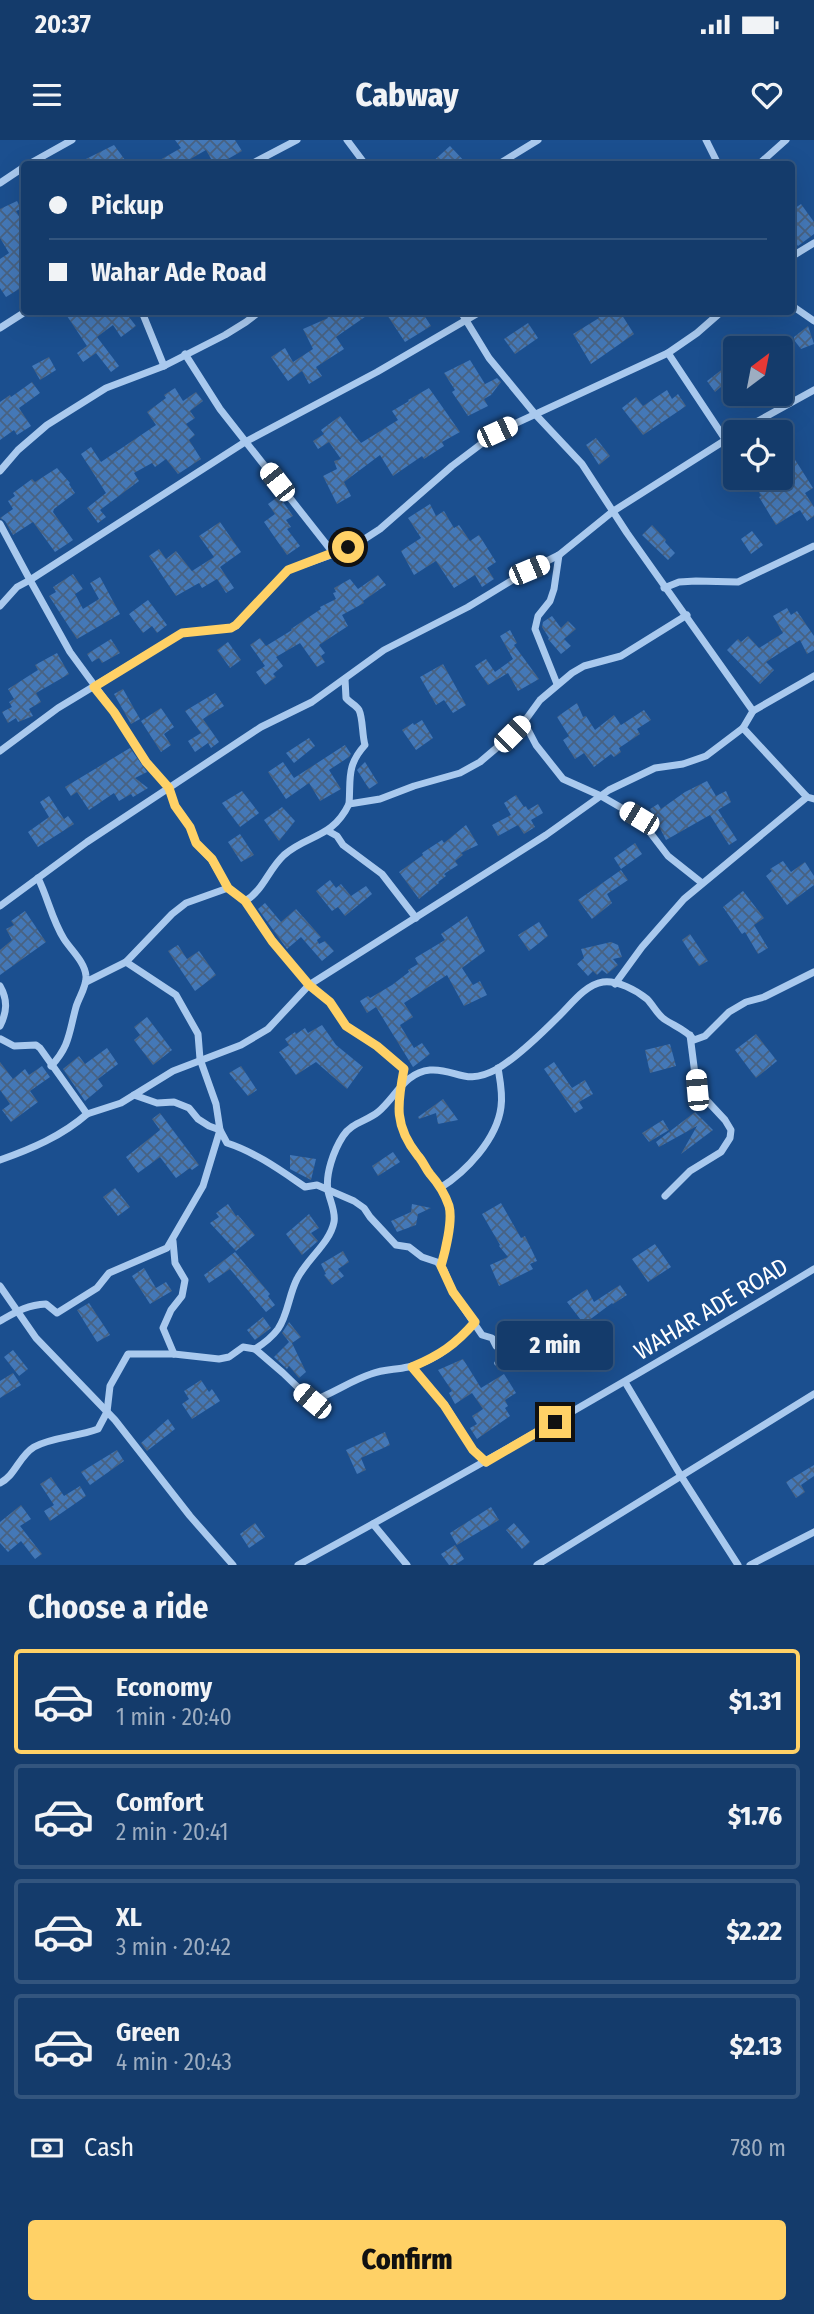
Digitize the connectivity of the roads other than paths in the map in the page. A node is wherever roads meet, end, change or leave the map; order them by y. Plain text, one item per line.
1 (72, 140) edge
2 (297, 140) edge
3 (347, 140) edge
4 (538, 140) edge
5 (706, 140) edge
6 (786, 140) edge
7 (40, 161) edge
8 (257, 161) edge
9 (363, 161) edge
10 (504, 161) edge
11 (717, 161) edge
12 (762, 161) edge
13 (21, 169) edge
14 (0, 183) edge
15 (814, 243) edge
16 (795, 255) edge
17 (795, 308) edge
18 (21, 315) edge
19 (143, 315) edge
20 (255, 315) edge
21 (463, 315) edge
22 (717, 315) edge
23 (814, 321) edge
24 (0, 328) edge
25 (668, 353) junction
26 (185, 354) junction
27 (164, 366) junction
28 (814, 390) edge
29 (535, 414) junction
30 (760, 420) edge
31 (723, 436) edge
32 (723, 440) edge
33 (245, 442) junction
34 (0, 471) edge
35 (612, 512) junction
36 (0, 524) edge
37 (814, 545) edge
38 (334, 554) junction
39 (559, 555) junction
40 (30, 580) junction
41 (664, 587) junction
42 (0, 606) edge
43 (687, 615) junction
44 (814, 676) edge
45 (345, 679) junction
46 (558, 684) junction
47 (94, 687) junction
48 (754, 711) junction
49 (524, 722) junction
50 (743, 728) junction
51 (0, 751) edge
52 (169, 788) junction
53 (601, 796) junction
54 (811, 798) edge
55 (349, 804) junction
56 (328, 831) junction
57 (38, 878) junction
58 (702, 883) junction
59 (228, 888) junction
60 (245, 901) junction
61 (0, 906) edge
62 (416, 918) junction
63 (126, 962) junction
64 (814, 972) edge
65 (86, 982) junction
66 (615, 984) junction
67 (309, 985) junction
68 (0, 986) edge
69 (0, 1026) edge
70 (690, 1035) junction
71 (0, 1038) edge
72 (200, 1059) junction
73 (51, 1066) junction
74 (498, 1068) junction
75 (401, 1086) junction
76 (134, 1095) junction
77 (86, 1114) junction
78 (220, 1130) junction
79 (0, 1160) edge
80 (327, 1188) junction
81 (440, 1188) junction
82 (665, 1196) dead end
83 (173, 1241) junction
84 (441, 1266) junction
85 (814, 1269) edge
86 (0, 1286) edge
87 (17, 1310) junction
88 (0, 1321) edge
89 (475, 1322) junction
90 (254, 1349) junction
91 (174, 1354) junction
92 (498, 1363) dead end
93 (412, 1367) junction
94 (625, 1382) junction
95 (814, 1394) edge
96 (107, 1412) junction
97 (486, 1462) junction
98 (681, 1476) junction
99 (0, 1483) edge
100 (373, 1524) junction
101 (814, 1532) edge
102 (233, 1565) edge
103 (298, 1565) edge
104 (407, 1565) edge
105 (537, 1565) edge
106 (738, 1565) edge
107 (750, 1565) edge

1 - 7 street
2 - 8 street
3 - 9 street
4 - 10 street
5 - 11 street
6 - 12 street
13 - 14 street
15 - 16 street
17 - 23 street
18 - 24 street
19 - 27 street
20 - 26 street
21 - 29 street
21 - 33 street
22 - 25 street
25 - 29 street
25 - 31 street
26 - 27 street
26 - 33 street
27 - 34 street
28 - 30 street
29 - 35 street
29 - 38 street
32 - 35 street
33 - 38 street
33 - 40 street
35 - 39 street
35 - 41 street
36 - 40 street
37 - 41 street
38 - 47 street
39 - 45 street
39 - 46 street
40 - 42 street
40 - 47 street
41 - 43 street
43 - 46 street
43 - 48 street
44 - 48 street
45 - 52 street
45 - 55 street
46 - 49 street
47 - 51 street
47 - 52 street
48 - 50 street
49 - 53 street
49 - 55 street
50 - 53 street
50 - 54 street
52 - 57 street
52 - 59 street
53 - 58 street
53 - 62 street
54 - 58 street
55 - 56 street
56 - 60 street
56 - 62 street
57 - 61 street
57 - 65 street
58 - 66 street
59 - 60 street
59 - 63 street
60 - 67 street
62 - 67 street
63 - 65 street
63 - 72 street
64 - 70 street
65 - 73 street
66 - 70 street
66 - 74 street
67 - 72 street
67 - 75 street
68 - 69 street
70 - 82 street
71 - 73 street
72 - 76 street
72 - 78 street
73 - 77 street
74 - 75 street
74 - 81 street
75 - 80 street
75 - 81 street
76 - 77 street
76 - 78 street
77 - 79 street
78 - 80 street
78 - 83 street
80 - 84 street
80 - 90 street
81 - 84 street
83 - 87 street
83 - 91 street
84 - 89 street
85 - 94 street, WAHAR ADE ROAD
86 - 87 street
87 - 88 street
87 - 96 street
89 - 92 street
89 - 93 street
90 - 91 street
90 - 93 street
91 - 96 street
93 - 97 street
94 - 97 street, WAHAR ADE ROAD
94 - 98 street
95 - 98 street
96 - 99 street
96 - 102 street
97 - 100 street, WAHAR ADE ROAD
98 - 105 street
98 - 106 street
100 - 103 street, WAHAR ADE ROAD
100 - 104 street
101 - 107 street

